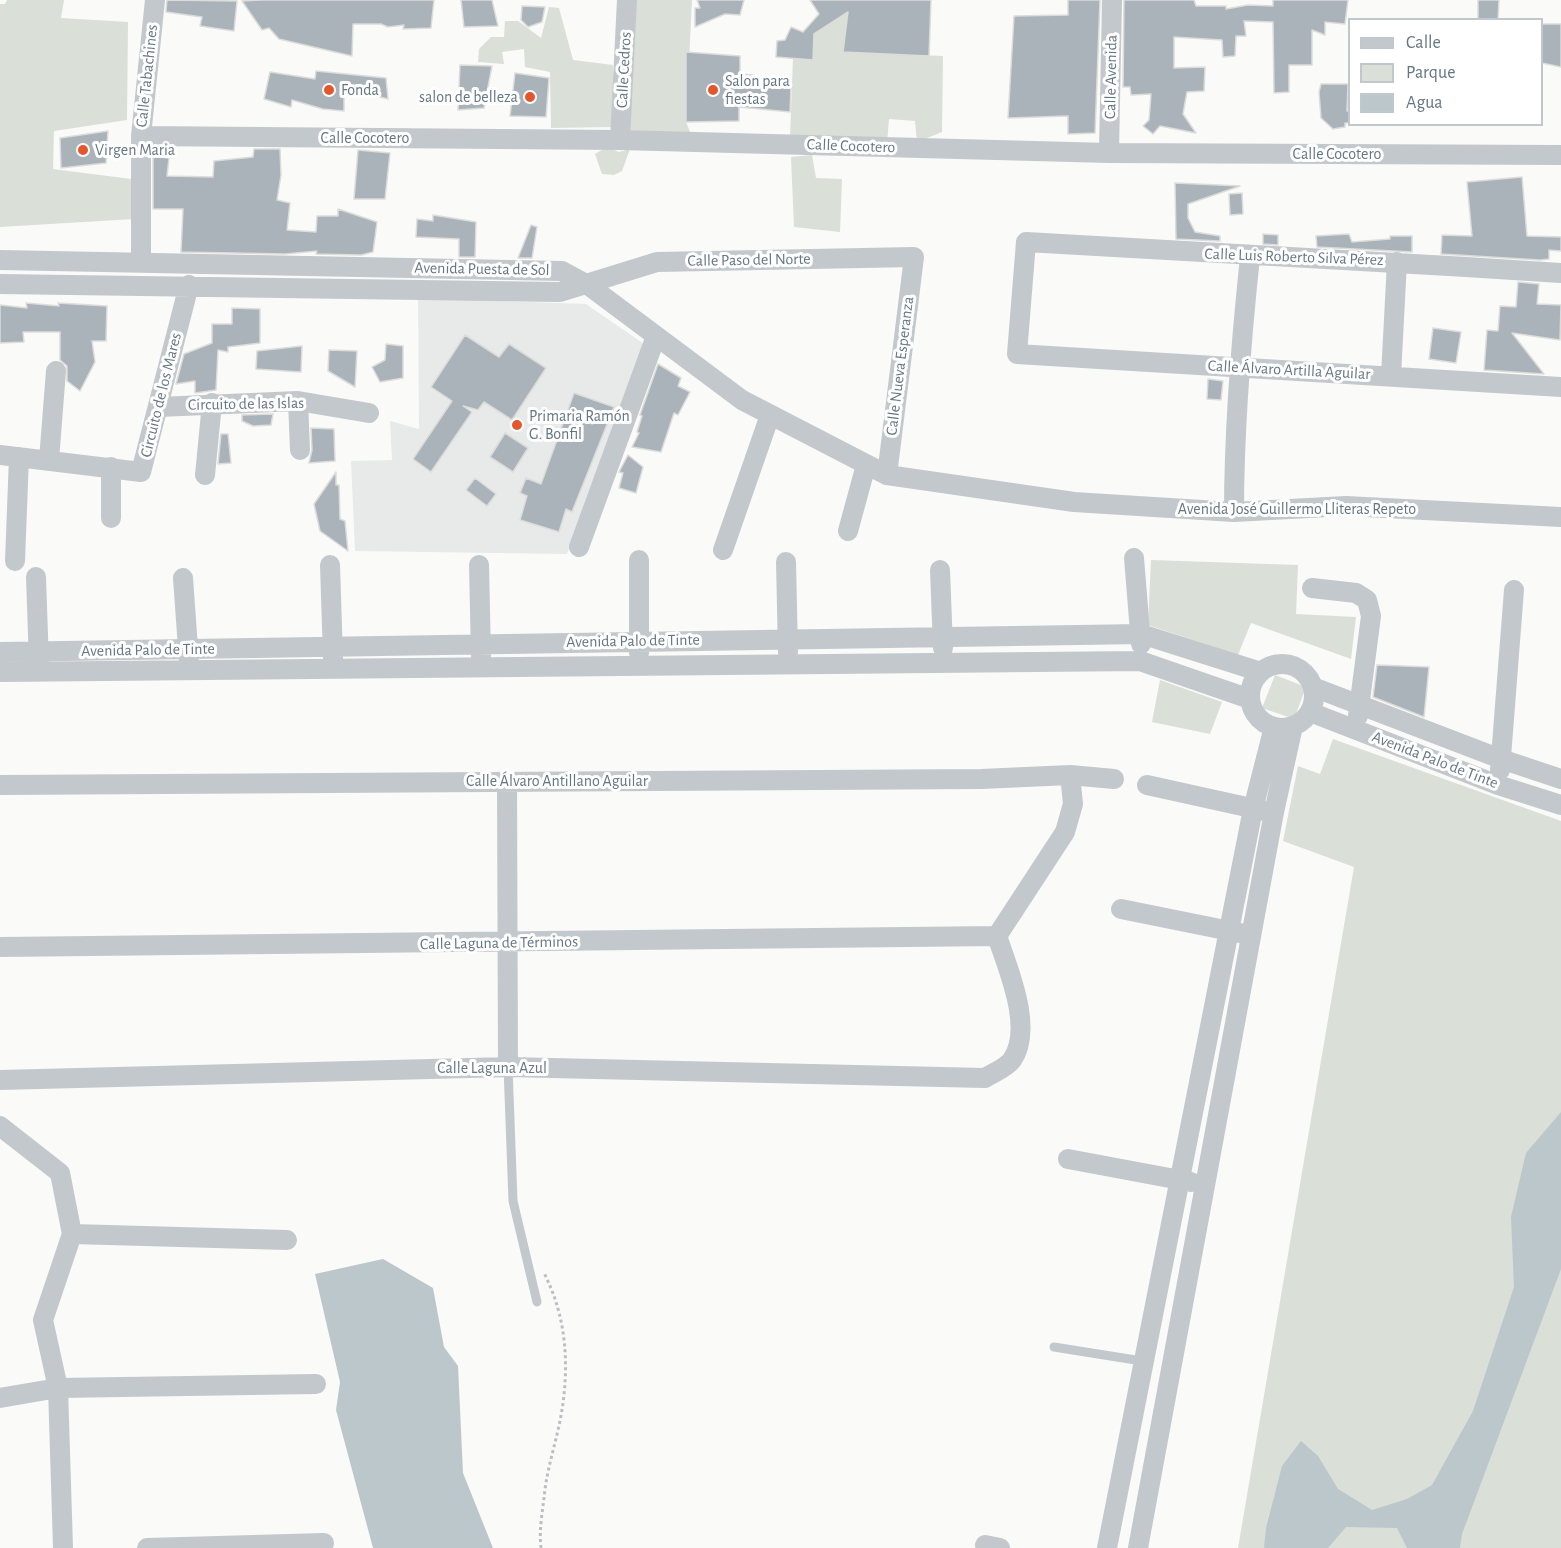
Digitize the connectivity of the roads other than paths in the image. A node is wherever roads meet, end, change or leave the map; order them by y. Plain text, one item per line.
1 (155, 0) edge
2 (627, 0) edge
3 (1112, 0) edge
4 (141, 136) junction
5 (620, 140) junction
6 (1109, 153) junction
7 (1561, 155) edge
8 (914, 257) joint
9 (1250, 257) junction
10 (0, 260) edge
11 (141, 261) junction
12 (1397, 262) junction
13 (227, 264) junction
14 (338, 267) junction
15 (470, 269) junction
16 (1561, 273) edge
17 (0, 284) edge
18 (189, 285) junction
19 (588, 285) junction
20 (225, 287) junction
21 (339, 289) junction
22 (469, 291) junction
23 (656, 336) junction
24 (1017, 354) joint
25 (1238, 368) junction
26 (56, 371) dead end
27 (1390, 376) junction
28 (1561, 387) edge
29 (298, 401) junction
30 (212, 403) junction
31 (158, 407) junction
32 (369, 413) dead end
33 (770, 415) junction
34 (300, 450) dead end
35 (10, 456) edge
36 (49, 460) junction
37 (866, 465) junction
38 (111, 467) junction
39 (206, 475) dead end
40 (887, 475) junction
41 (1234, 512) junction
42 (1561, 517) edge
43 (111, 518) dead end
44 (849, 531) dead end
45 (579, 547) dead end
46 (723, 550) dead end
47 (1134, 558) dead end
48 (639, 560) dead end
49 (15, 561) dead end
50 (786, 562) dead end
51 (330, 565) dead end
52 (479, 566) dead end
53 (940, 570) dead end
54 (36, 577) dead end
55 (183, 578) dead end
56 (1312, 588) dead end
57 (1514, 590) dead end
58 (1141, 634) junction
59 (942, 637) junction
60 (788, 639) junction
61 (639, 641) junction
62 (481, 644) junction
63 (332, 646) junction
64 (189, 649) junction
65 (39, 651) junction
66 (0, 652) edge
67 (1140, 660) junction
68 (944, 661) junction
69 (789, 663) junction
70 (640, 665) junction
71 (482, 667) junction
72 (334, 668) junction
73 (190, 670) junction
74 (0, 672) edge
75 (39, 672) junction
76 (1261, 672) junction
77 (1313, 687) junction
78 (1250, 699) junction
79 (1361, 705) junction
80 (1310, 712) junction
81 (1293, 726) junction
82 (1274, 727) junction
83 (1355, 730) junction
84 (1501, 759) junction
85 (1070, 775) junction
86 (1114, 779) dead end
87 (1561, 779) edge
88 (507, 781) junction
89 (0, 785) edge
90 (1147, 785) dead end
91 (1498, 785) junction
92 (1561, 805) edge
93 (1254, 809) junction
94 (1274, 812) junction
95 (1121, 909) dead end
96 (1229, 931) junction
97 (1251, 935) junction
98 (997, 936) junction
99 (508, 943) junction
100 (0, 947) edge
101 (508, 1067) junction
102 (0, 1080) edge
103 (0, 1126) edge
104 (1068, 1159) dead end
105 (1179, 1180) junction
106 (1205, 1185) junction
107 (72, 1234) junction
108 (286, 1240) dead end
109 (537, 1302) dead end
110 (1054, 1347) dead end
111 (1142, 1361) junction
112 (316, 1384) dead end
113 (58, 1388) junction
114 (0, 1398) edge
115 (324, 1543) dead end
116 (63, 1548) edge
117 (147, 1548) edge
118 (1107, 1548) edge
119 (1138, 1548) edge

1 - 4 street, Calle Tabachines
2 - 5 street, Calle Cedros
3 - 6 street, Calle Avenida
4 - 5 street, Calle Cocotero
4 - 11 street, Calle Tabachines
5 - 6 street, Calle Cocotero
6 - 7 street, Calle Cocotero
8 - 19 street, Calle Paso del Norte
8 - 40 street, Calle Nueva Esperanza
9 - 12 street, Calle Luis Roberto Silva Pérez
9 - 24 street, Calle Luis Roberto Silva Pérez
9 - 25 street
10 - 11 street, Avenida Puesta de Sol
11 - 13 street, Avenida Puesta de Sol
12 - 16 street, Calle Luis Roberto Silva Pérez
12 - 27 street
13 - 14 street, Avenida Puesta de Sol
13 - 20 street
14 - 15 street, Avenida Puesta de Sol
14 - 21 street
15 - 19 street, Avenida Puesta de Sol
15 - 22 street
17 - 18 street, Avenida Puesta de Sol
18 - 20 street, Avenida Puesta de Sol
18 - 31 street, Circuito de los Mares
19 - 22 street, Avenida Puesta de Sol
19 - 23 street, Avenida José Guillermo Lliteras Repeto
20 - 21 street, Avenida Puesta de Sol
21 - 22 street, Avenida Puesta de Sol
23 - 33 street, Avenida José Guillermo Lliteras Repeto
23 - 45 street
24 - 25 street, Calle Álvaro Artilla Aguilar
25 - 27 street, Calle Álvaro Artilla Aguilar
25 - 41 street
26 - 36 street
27 - 28 street, Calle Álvaro Artilla Aguilar
29 - 30 street, Circuito de las Islas
29 - 32 street, Circuito de las Islas
29 - 34 street
30 - 31 street, Circuito de las Islas
30 - 39 street
31 - 38 street, Circuito de los Mares
33 - 37 street, Avenida José Guillermo Lliteras Repeto
33 - 46 street
35 - 36 street, Circuito de los Mares
35 - 49 street
36 - 38 street, Circuito de los Mares
37 - 40 street, Avenida José Guillermo Lliteras Repeto
37 - 44 street
38 - 43 street
40 - 41 street, Avenida José Guillermo Lliteras Repeto
41 - 42 street, Avenida José Guillermo Lliteras Repeto
47 - 58 street
48 - 61 street
50 - 60 street
51 - 63 street
52 - 62 street
53 - 59 street
54 - 65 street
55 - 64 street
56 - 79 street
57 - 84 street
58 - 59 street, Avenida Palo de Tinte
58 - 67 street
58 - 76 street, Avenida Palo de Tinte
59 - 60 street, Avenida Palo de Tinte
59 - 68 street
60 - 61 street, Avenida Palo de Tinte
60 - 69 street
61 - 62 street, Avenida Palo de Tinte
61 - 70 street
62 - 63 street, Avenida Palo de Tinte
62 - 71 street
63 - 64 street, Avenida Palo de Tinte
63 - 72 street
64 - 65 street, Avenida Palo de Tinte
64 - 73 street
65 - 66 street, Avenida Palo de Tinte
65 - 75 street
67 - 68 street, Avenida Palo de Tinte
67 - 78 street, Avenida Palo de Tinte
68 - 69 street, Avenida Palo de Tinte
69 - 70 street, Avenida Palo de Tinte
70 - 71 street, Avenida Palo de Tinte
71 - 72 street, Avenida Palo de Tinte
72 - 73 street, Avenida Palo de Tinte
73 - 75 street, Avenida Palo de Tinte
74 - 75 street, Avenida Palo de Tinte
76 - 77 street
76 - 78 street
77 - 79 street, Avenida Palo de Tinte
77 - 80 street
78 - 82 street
79 - 83 street
79 - 84 street, Avenida Palo de Tinte
80 - 81 street
80 - 83 street, Avenida Palo de Tinte
81 - 82 street
81 - 94 street
82 - 93 street
83 - 91 street, Avenida Palo de Tinte
84 - 87 street, Avenida Palo de Tinte
84 - 91 street
85 - 86 street, Calle Álvaro Antillano Aguilar
85 - 88 street, Calle Álvaro Antillano Aguilar
85 - 98 street
88 - 89 street, Calle Álvaro Antillano Aguilar
88 - 99 street
90 - 93 street
91 - 92 street, Avenida Palo de Tinte
93 - 94 street
93 - 96 street
94 - 97 street
95 - 96 street
96 - 97 street
96 - 105 street
97 - 106 street
98 - 99 street, Calle Laguna de Términos
98 - 101 street, Calle Laguna Azul
99 - 100 street, Calle Laguna de Términos
99 - 101 street
101 - 102 street, Calle Laguna Azul
101 - 109 lane
103 - 107 street
104 - 105 street
105 - 106 street
105 - 111 street
106 - 119 street
107 - 108 street
107 - 113 street
110 - 111 lane
111 - 118 street
112 - 113 street
113 - 114 street
113 - 116 street
115 - 117 street

